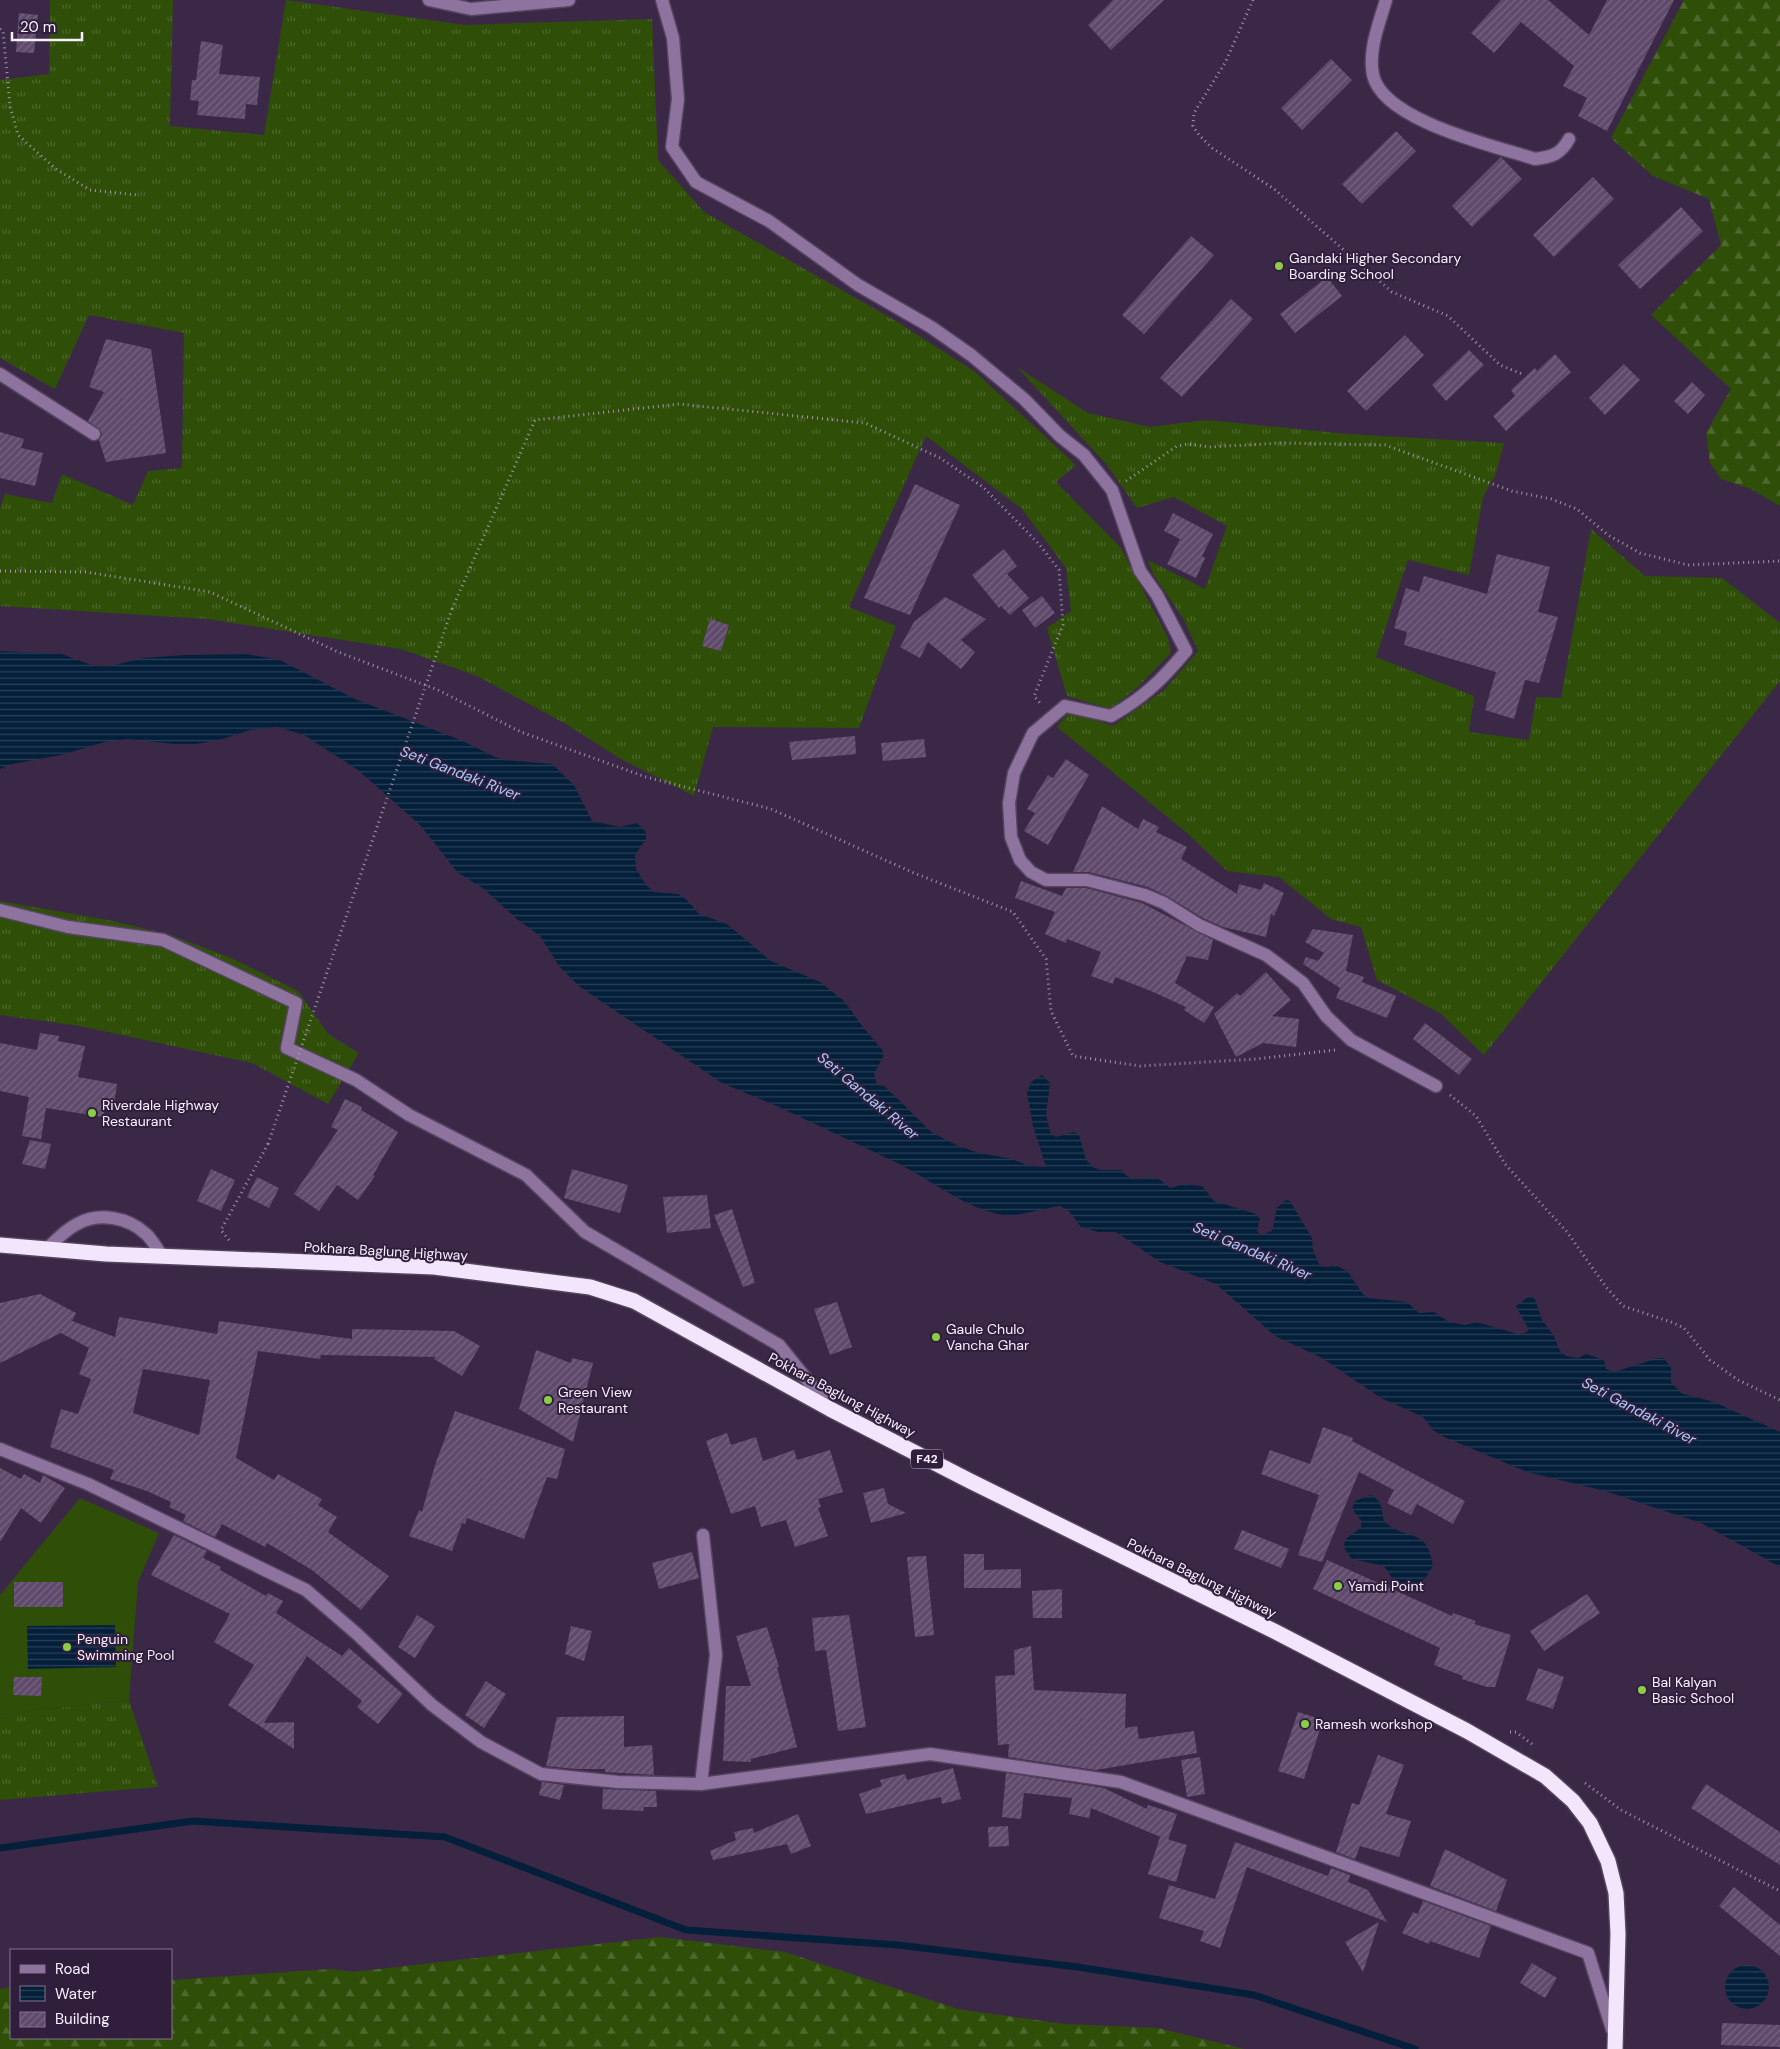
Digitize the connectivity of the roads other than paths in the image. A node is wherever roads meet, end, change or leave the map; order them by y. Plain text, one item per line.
1 (429, 0) edge
2 (569, 0) edge
3 (662, 0) edge
4 (1386, 0) edge
5 (1569, 139) dead end
6 (0, 374) edge
7 (94, 434) dead end
8 (0, 910) edge
9 (1436, 1086) road end
10 (0, 1245) edge
11 (47, 1249) junction
12 (162, 1256) junction
13 (830, 1409) junction
14 (0, 1449) edge
15 (703, 1535) dead end
16 (701, 1784) junction
17 (1615, 2028) junction
18 (1616, 2049) edge

1 - 2 street
3 - 9 street
4 - 5 street
6 - 7 street
8 - 13 street
10 - 11 highway, Pokhara Baglung Highway / F42
11 - 12 highway, Pokhara Baglung Highway / F42
11 - 12 street
12 - 13 highway, Pokhara Baglung Highway / F42
13 - 17 highway, Pokhara Baglung Highway / F42
14 - 16 street
15 - 16 street
16 - 17 street
17 - 18 highway, F42

